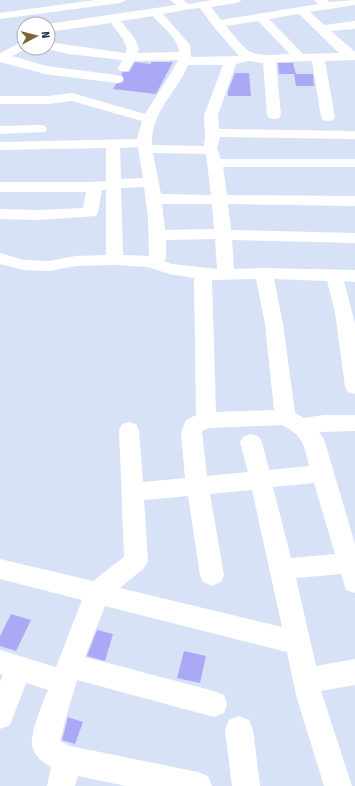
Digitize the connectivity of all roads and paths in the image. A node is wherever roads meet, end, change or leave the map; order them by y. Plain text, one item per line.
1 (13, 0) edge
2 (120, 0) edge
3 (231, 0) edge
4 (102, 1) edge
5 (355, 2) edge
6 (324, 3) edge
7 (54, 4) edge
8 (181, 4) edge
9 (203, 5) junction
10 (302, 11) junction
11 (22, 13) junction
12 (156, 13) junction
13 (0, 16) edge
14 (23, 16) edge
15 (261, 17) junction
16 (114, 19) junction
17 (217, 24) junction
18 (355, 24) edge
19 (68, 25) junction
20 (56, 27) edge
21 (322, 29) junction
22 (75, 36) dead end
23 (56, 48) edge
24 (16, 50) edge
25 (353, 56) edge
26 (130, 57) junction
27 (318, 57) junction
28 (1, 58) edge
29 (185, 58) junction
30 (251, 58) junction
31 (300, 58) junction
32 (269, 59) junction
33 (231, 62) junction
34 (117, 79) junction
35 (0, 100) edge
36 (99, 104) junction
37 (274, 115) dead end
38 (328, 117) dead end
39 (149, 119) junction
40 (40, 129) dead end
41 (0, 130) edge
42 (212, 133) junction
43 (355, 135) edge
44 (113, 144) junction
45 (0, 146) edge
46 (144, 146) junction
47 (212, 157) junction
48 (355, 163) edge
49 (151, 182) junction
50 (113, 184) junction
51 (94, 187) junction
52 (2, 190) edge
53 (154, 199) junction
54 (220, 199) junction
55 (355, 201) edge
56 (0, 214) edge
57 (223, 234) junction
58 (157, 235) junction
59 (355, 238) edge
60 (0, 258) edge
61 (115, 260) junction
62 (150, 262) junction
63 (264, 273) junction
64 (203, 274) junction
65 (226, 274) junction
66 (334, 276) junction
67 (355, 276) edge
68 (355, 387) edge
69 (204, 420) junction
70 (294, 422) junction
71 (355, 423) edge
72 (129, 430) dead end
73 (251, 442) dead end
74 (322, 474) junction
75 (260, 481) junction
76 (197, 485) junction
77 (134, 492) junction
78 (0, 569) edge
79 (281, 569) junction
80 (352, 573) edge
81 (212, 575) dead end
82 (99, 593) junction
83 (297, 643) junction
84 (9, 665) edge
85 (355, 672) edge
86 (67, 674) junction
87 (306, 681) junction
88 (214, 704) dead end
89 (0, 715) edge
90 (239, 730) dead end
91 (64, 773) edge
92 (198, 786) edge
93 (246, 786) edge
94 (338, 786) edge

1 - 11 street
2 - 4 street
3 - 9 street
4 - 7 street
5 - 6 street
6 - 10 street
7 - 11 street
7 - 19 street
8 - 9 street
8 - 12 street
9 - 17 street
10 - 15 street
10 - 21 street
11 - 13 street
11 - 14 street
12 - 16 street
12 - 29 street
15 - 17 street
15 - 31 street
16 - 19 street
16 - 26 street
17 - 30 street
18 - 21 street
19 - 20 street
19 - 22 street
21 - 25 street
23 - 26 street
24 - 28 street
25 - 27 street
26 - 29 street
26 - 34 street
27 - 31 street
27 - 38 street
28 - 34 street
29 - 33 street
29 - 39 street
30 - 32 street
30 - 33 street
31 - 32 street
32 - 37 street
33 - 42 street
34 - 36 street
35 - 36 street
36 - 39 street
39 - 46 street
40 - 41 street
42 - 43 street
42 - 47 street
44 - 45 street
44 - 46 street
44 - 50 street
46 - 47 street
46 - 49 street
47 - 48 street
47 - 54 street
49 - 50 street
49 - 53 street
50 - 51 street
50 - 61 street
51 - 52 street
51 - 56 street
53 - 54 street
53 - 58 street
54 - 55 street
54 - 57 street
57 - 58 street
57 - 59 street
57 - 65 street
58 - 62 street
60 - 61 street
61 - 62 street
62 - 64 street
63 - 65 street
63 - 66 street
63 - 70 street
64 - 65 street
64 - 69 street
66 - 67 street
66 - 68 street
69 - 70 street
69 - 76 street
70 - 71 street
70 - 74 street
72 - 77 street
73 - 75 street
74 - 75 street
74 - 80 street
75 - 76 street
75 - 79 street
76 - 77 street
76 - 81 street
77 - 82 street
78 - 82 street
79 - 80 street
79 - 83 street
82 - 83 street
82 - 86 street
83 - 87 street
84 - 86 street
84 - 89 street
85 - 87 street
86 - 88 street
86 - 91 street
87 - 94 street
90 - 93 street
91 - 92 street

